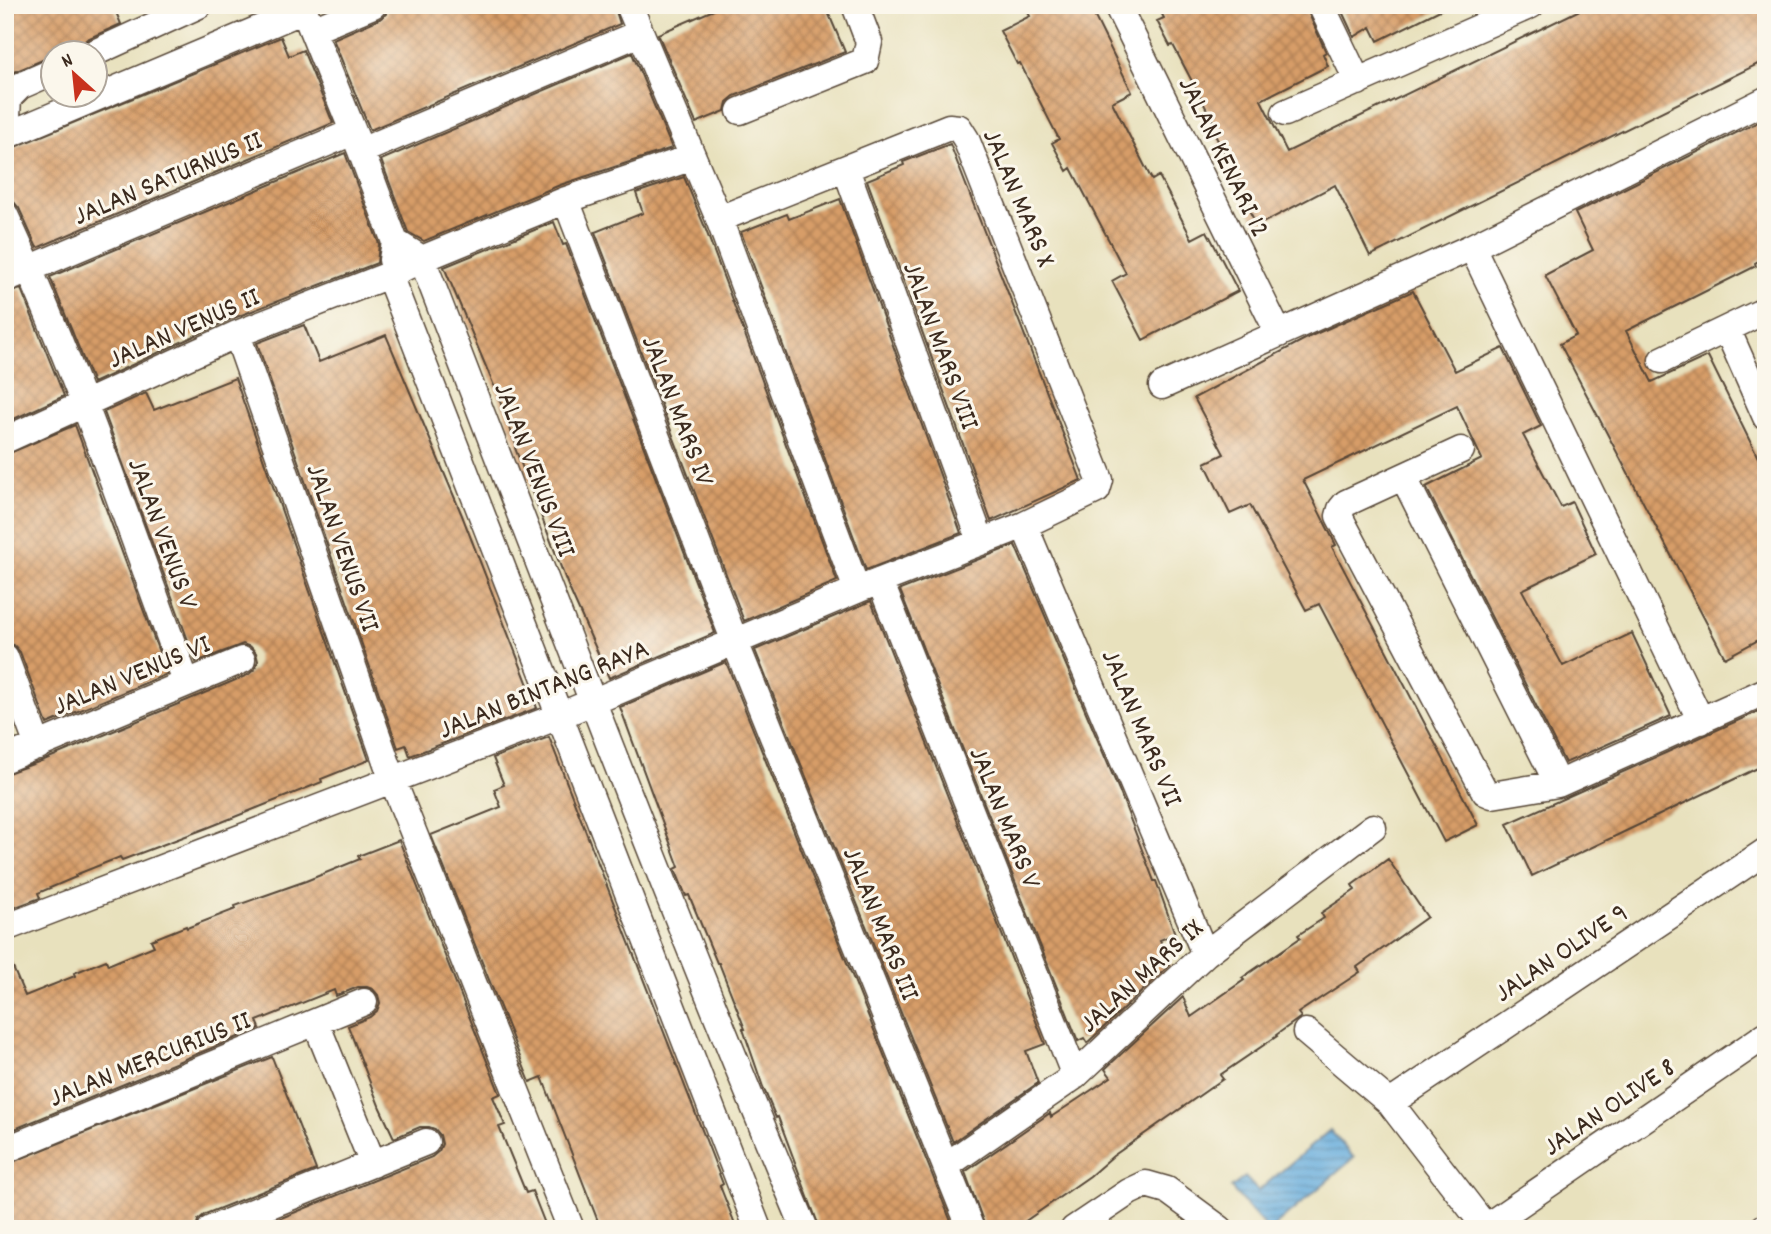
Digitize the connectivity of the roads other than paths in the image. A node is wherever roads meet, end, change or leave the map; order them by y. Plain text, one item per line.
1 (199, 5) edge
2 (373, 5) edge
3 (629, 5) edge
4 (855, 5) edge
5 (1117, 5) edge
6 (1321, 5) edge
7 (1515, 9) edge
8 (306, 15) edge
9 (640, 33) junction
10 (108, 46) edge
11 (38, 78) edge
12 (1358, 82) junction
13 (1766, 100) edge
14 (740, 111) dead end
15 (1285, 113) dead end
16 (6, 136) edge
17 (357, 141) junction
18 (693, 157) junction
19 (846, 169) junction
20 (566, 200) junction
21 (5, 215) edge
22 (719, 219) junction
23 (395, 242) junction
24 (1472, 247) junction
25 (422, 259) junction
26 (30, 268) junction
27 (389, 275) junction
28 (5, 279) edge
29 (1766, 310) edge
30 (1727, 329) junction
31 (237, 334) junction
32 (1279, 334) junction
33 (1662, 360) dead end
34 (1163, 386) dead end
35 (85, 405) junction
36 (1766, 416) edge
37 (5, 440) edge
38 (1461, 450) dead end
39 (1404, 478) junction
40 (1097, 490) joint
41 (1024, 525) junction
42 (981, 541) junction
43 (869, 585) junction
44 (735, 642) junction
45 (5, 657) edge
46 (242, 660) dead end
47 (186, 682) junction
48 (1766, 691) edge
49 (593, 702) junction
50 (559, 716) junction
51 (1700, 721) junction
52 (38, 746) junction
53 (5, 759) edge
54 (393, 781) junction
55 (1558, 784) junction
56 (1373, 827) dead end
57 (1766, 851) edge
58 (5, 928) edge
59 (1205, 954) junction
60 (364, 1002) dead end
61 (316, 1023) junction
62 (1306, 1032) dead end
63 (1766, 1035) edge
64 (1075, 1076) junction
65 (1390, 1104) junction
66 (426, 1142) dead end
67 (5, 1150) edge
68 (373, 1164) junction
69 (947, 1165) junction
70 (1487, 1228) edge
71 (211, 1229) edge
72 (571, 1229) edge
73 (758, 1229) edge
74 (805, 1229) edge
75 (971, 1229) edge
76 (1074, 1229) edge
77 (1220, 1229) edge

1 - 10 street
2 - 8 street
3 - 9 street, JALAN MARS V
4 - 14 street
5 - 32 street, JALAN KENARI 12
6 - 12 street
7 - 12 street
8 - 16 street
8 - 17 street
9 - 17 street, JALAN SATURNUS II
9 - 18 street, JALAN MARS V
11 - 16 street
12 - 15 street
13 - 24 street
17 - 23 street
17 - 26 street, JALAN SATURNUS II
18 - 20 street, JALAN VENUS II
18 - 22 street, JALAN MARS V
19 - 22 street, JALAN MARS X
19 - 40 street, JALAN MARS X
19 - 42 street, JALAN MARS VIII
20 - 25 street, JALAN VENUS II
20 - 44 street, JALAN MARS IV
21 - 26 street, JALAN VENUS V
22 - 43 street, JALAN MARS V
23 - 25 street
23 - 27 street
24 - 32 street
24 - 51 street
25 - 27 street, JALAN VENUS II
25 - 49 street, JALAN VENUS VIII
26 - 28 street, JALAN SATURNUS II
26 - 35 street, JALAN VENUS V
27 - 31 street, JALAN VENUS II
27 - 50 street
29 - 30 street
30 - 33 street
30 - 36 street
31 - 35 street, JALAN VENUS II
31 - 54 street, JALAN VENUS VII
32 - 34 street
35 - 37 street, JALAN VENUS II
35 - 47 street, JALAN VENUS V
38 - 39 street
39 - 55 street
39 - 55 street
40 - 41 street, JALAN BINTANG RAYA
41 - 42 street, JALAN BINTANG RAYA
41 - 59 street, JALAN MARS VII
42 - 43 street, JALAN BINTANG RAYA
43 - 44 street, JALAN BINTANG RAYA
43 - 64 street, JALAN MARS V
44 - 49 street, JALAN BINTANG RAYA
44 - 69 street, JALAN MARS III
45 - 52 street
46 - 47 street, JALAN VENUS VI
47 - 52 street, JALAN VENUS VI
48 - 51 street
49 - 50 street, JALAN BINTANG RAYA
49 - 74 street, JALAN VENUS VIII
50 - 54 street, JALAN BINTANG RAYA
50 - 73 street
51 - 55 street
52 - 53 street, JALAN VENUS VI
54 - 58 street, JALAN BINTANG RAYA
54 - 72 street, JALAN VENUS VII
56 - 59 street, JALAN MARS IX
57 - 65 street, JALAN OLIVE 9
59 - 64 street, JALAN MARS IX
60 - 61 street, JALAN MERCURIUS II
61 - 67 street, JALAN MERCURIUS II
61 - 68 street
62 - 65 street
63 - 70 street, JALAN OLIVE 8
64 - 69 street, JALAN MARS IX
65 - 70 street
66 - 68 street
68 - 71 street
69 - 75 street, JALAN MARS III
76 - 77 street

